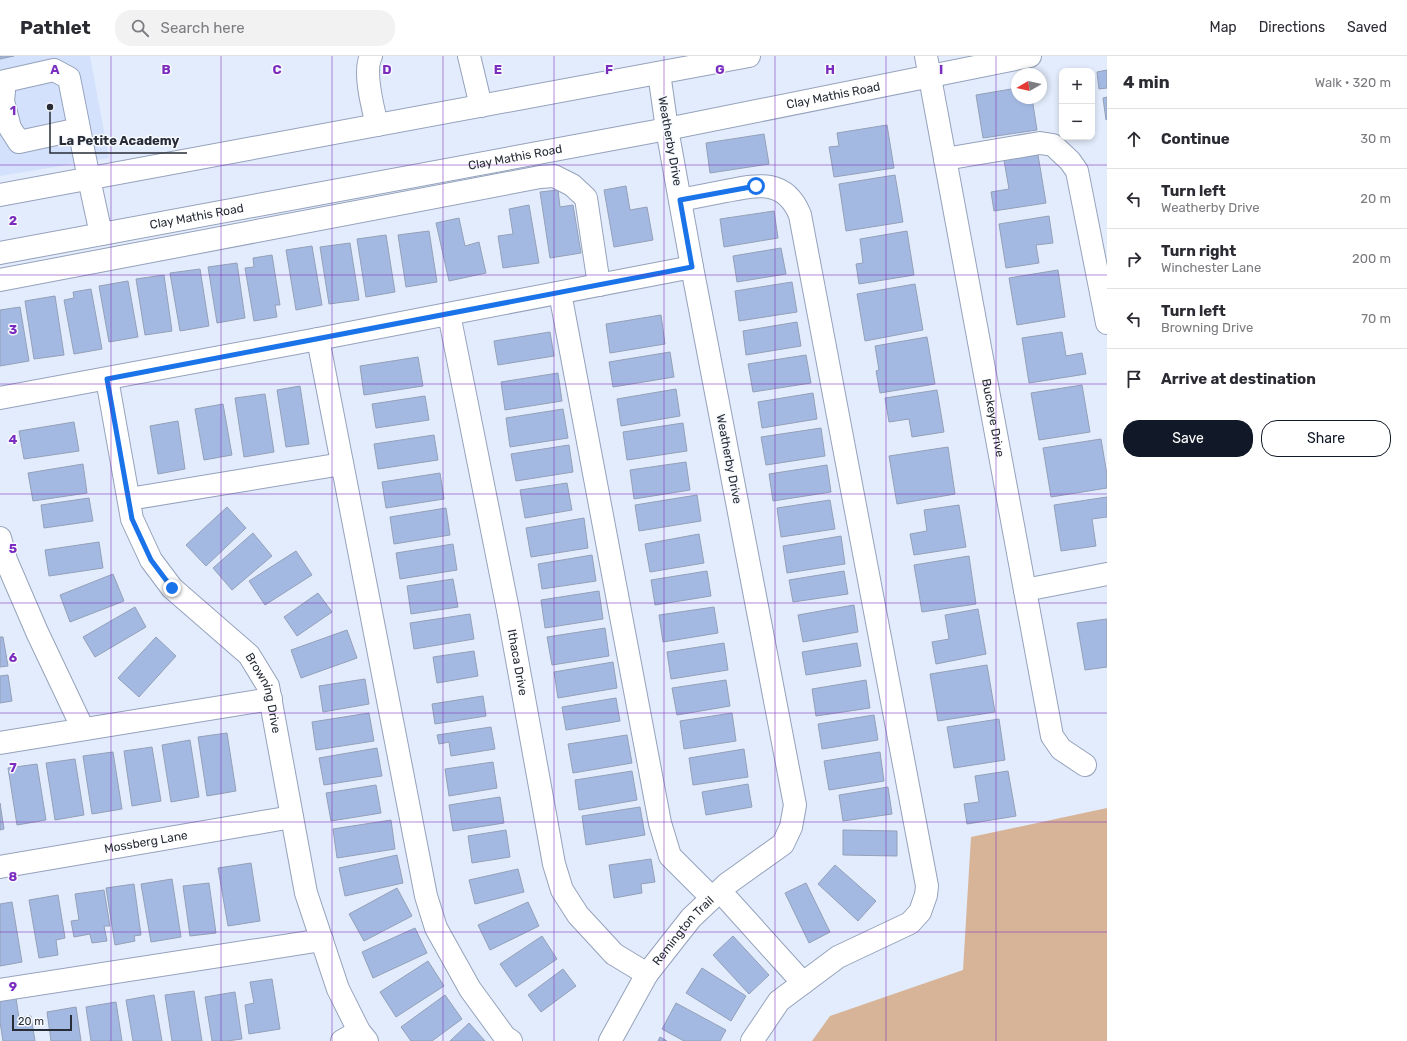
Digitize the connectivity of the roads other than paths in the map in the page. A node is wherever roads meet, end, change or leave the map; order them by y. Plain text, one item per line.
1 (469, 56) edge
2 (749, 56) edge
3 (1030, 56) edge
4 (369, 58) edge
5 (928, 66) edge
6 (658, 73) junction
7 (481, 106) junction
8 (376, 125) junction
9 (79, 129) dead end
10 (667, 129) junction
11 (945, 160) junction
12 (89, 178) junction
13 (0, 195) edge
14 (680, 200) junction
15 (101, 234) junction
16 (0, 253) edge
17 (692, 267) junction
18 (0, 280) edge
19 (599, 285) junction
20 (560, 293) junction
21 (449, 314) junction
22 (1107, 323) edge
23 (318, 339) junction
24 (107, 379) junction
25 (0, 398) edge
26 (342, 464) junction
27 (129, 499) junction
28 (0, 538) edge
29 (1107, 574) edge
30 (1025, 590) junction
31 (271, 699) junction
32 (83, 729) junction
33 (0, 743) edge
34 (1085, 765) dead end
35 (292, 817) junction
36 (783, 844) joint
37 (0, 867) edge
38 (716, 894) junction
39 (322, 940) junction
40 (648, 974) junction
41 (803, 983) junction
42 (0, 990) edge
43 (356, 1038) edge
44 (511, 1041) edge
45 (610, 1041) edge
46 (752, 1041) edge

1 - 7 street
2 - 6 street
3 - 5 street, Clay Mathis Road
4 - 8 street
5 - 10 street, Clay Mathis Road
5 - 11 street, Buckeye Drive
6 - 7 street
6 - 10 street, Weatherby Drive
7 - 8 street
8 - 12 street
9 - 12 street
10 - 14 street, Weatherby Drive
10 - 15 street, Clay Mathis Road
11 - 22 street
11 - 30 street, Buckeye Drive
12 - 13 street
12 - 15 street
14 - 17 street, Weatherby Drive
14 - 41 street
15 - 16 street, Clay Mathis Road
17 - 19 street
17 - 36 street, Weatherby Drive
18 - 19 street
19 - 20 street
20 - 21 street
20 - 38 street
21 - 23 street
21 - 40 street, Ithaca Drive
23 - 24 street
23 - 26 street
24 - 25 street
24 - 27 street, Browning Drive
26 - 27 street
26 - 44 street
27 - 31 street, Browning Drive
28 - 32 street
29 - 30 street
30 - 34 street, Buckeye Drive
31 - 32 street
31 - 35 street, Browning Drive
32 - 33 street
35 - 37 street, Mossberg Lane
35 - 39 street, Browning Drive
36 - 38 street, Remington Trail
38 - 40 street, Remington Trail
38 - 41 street
39 - 42 street
39 - 43 street, Browning Drive
40 - 45 street, Remington Trail
41 - 46 street

